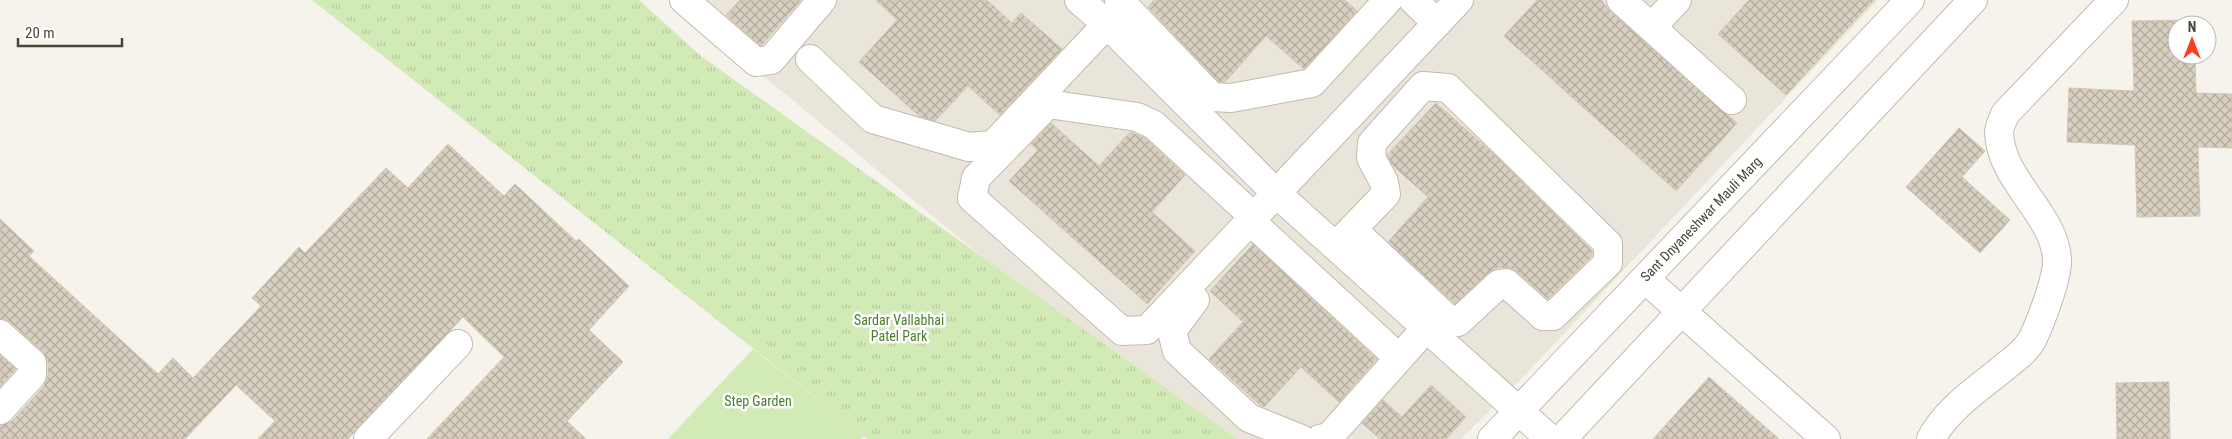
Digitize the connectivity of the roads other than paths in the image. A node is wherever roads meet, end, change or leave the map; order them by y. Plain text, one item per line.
1 (684, 0) edge
2 (822, 0) edge
3 (1079, 0) edge
4 (1388, 0) edge
5 (1413, 0) edge
6 (1459, 0) edge
7 (1621, 0) edge
8 (1677, 0) edge
9 (1910, 0) edge
10 (1973, 0) edge
11 (2114, 0) edge
12 (1113, 12) edge
13 (1437, 23) junction
14 (1652, 27) junction
15 (810, 59) dead end
16 (1732, 100) dead end
17 (1282, 197) junction
18 (1256, 223) junction
19 (1344, 237) junction
20 (1645, 279) junction
21 (1682, 312) junction
22 (1426, 328) junction
23 (0, 334) edge
24 (458, 344) dead end
25 (1400, 358) junction
26 (0, 410) edge
27 (1519, 410) junction
28 (368, 439) edge
29 (1301, 439) edge
30 (1320, 439) edge
31 (1492, 439) edge
32 (1550, 439) edge
33 (1562, 439) edge
34 (1826, 439) edge
35 (1931, 439) edge

1 - 2 street
3 - 12 street
4 - 12 street
5 - 13 street
6 - 13 street
7 - 14 street
8 - 14 street
9 - 20 street, Sant Dnyaneshwar Mauli Marg
10 - 21 street
11 - 35 street
12 - 15 street
12 - 17 street
13 - 17 street
14 - 16 street
17 - 18 street
17 - 19 street
18 - 18 street
18 - 25 street
18 - 29 street
19 - 19 street
19 - 22 street
20 - 21 street
20 - 27 street, Sant Dnyaneshwar Mauli Marg
21 - 33 street
21 - 34 street
22 - 25 street
22 - 27 street
23 - 26 street
24 - 28 street
25 - 30 street
27 - 31 street, Sant Dnyaneshwar Mauli Marg
27 - 32 street

